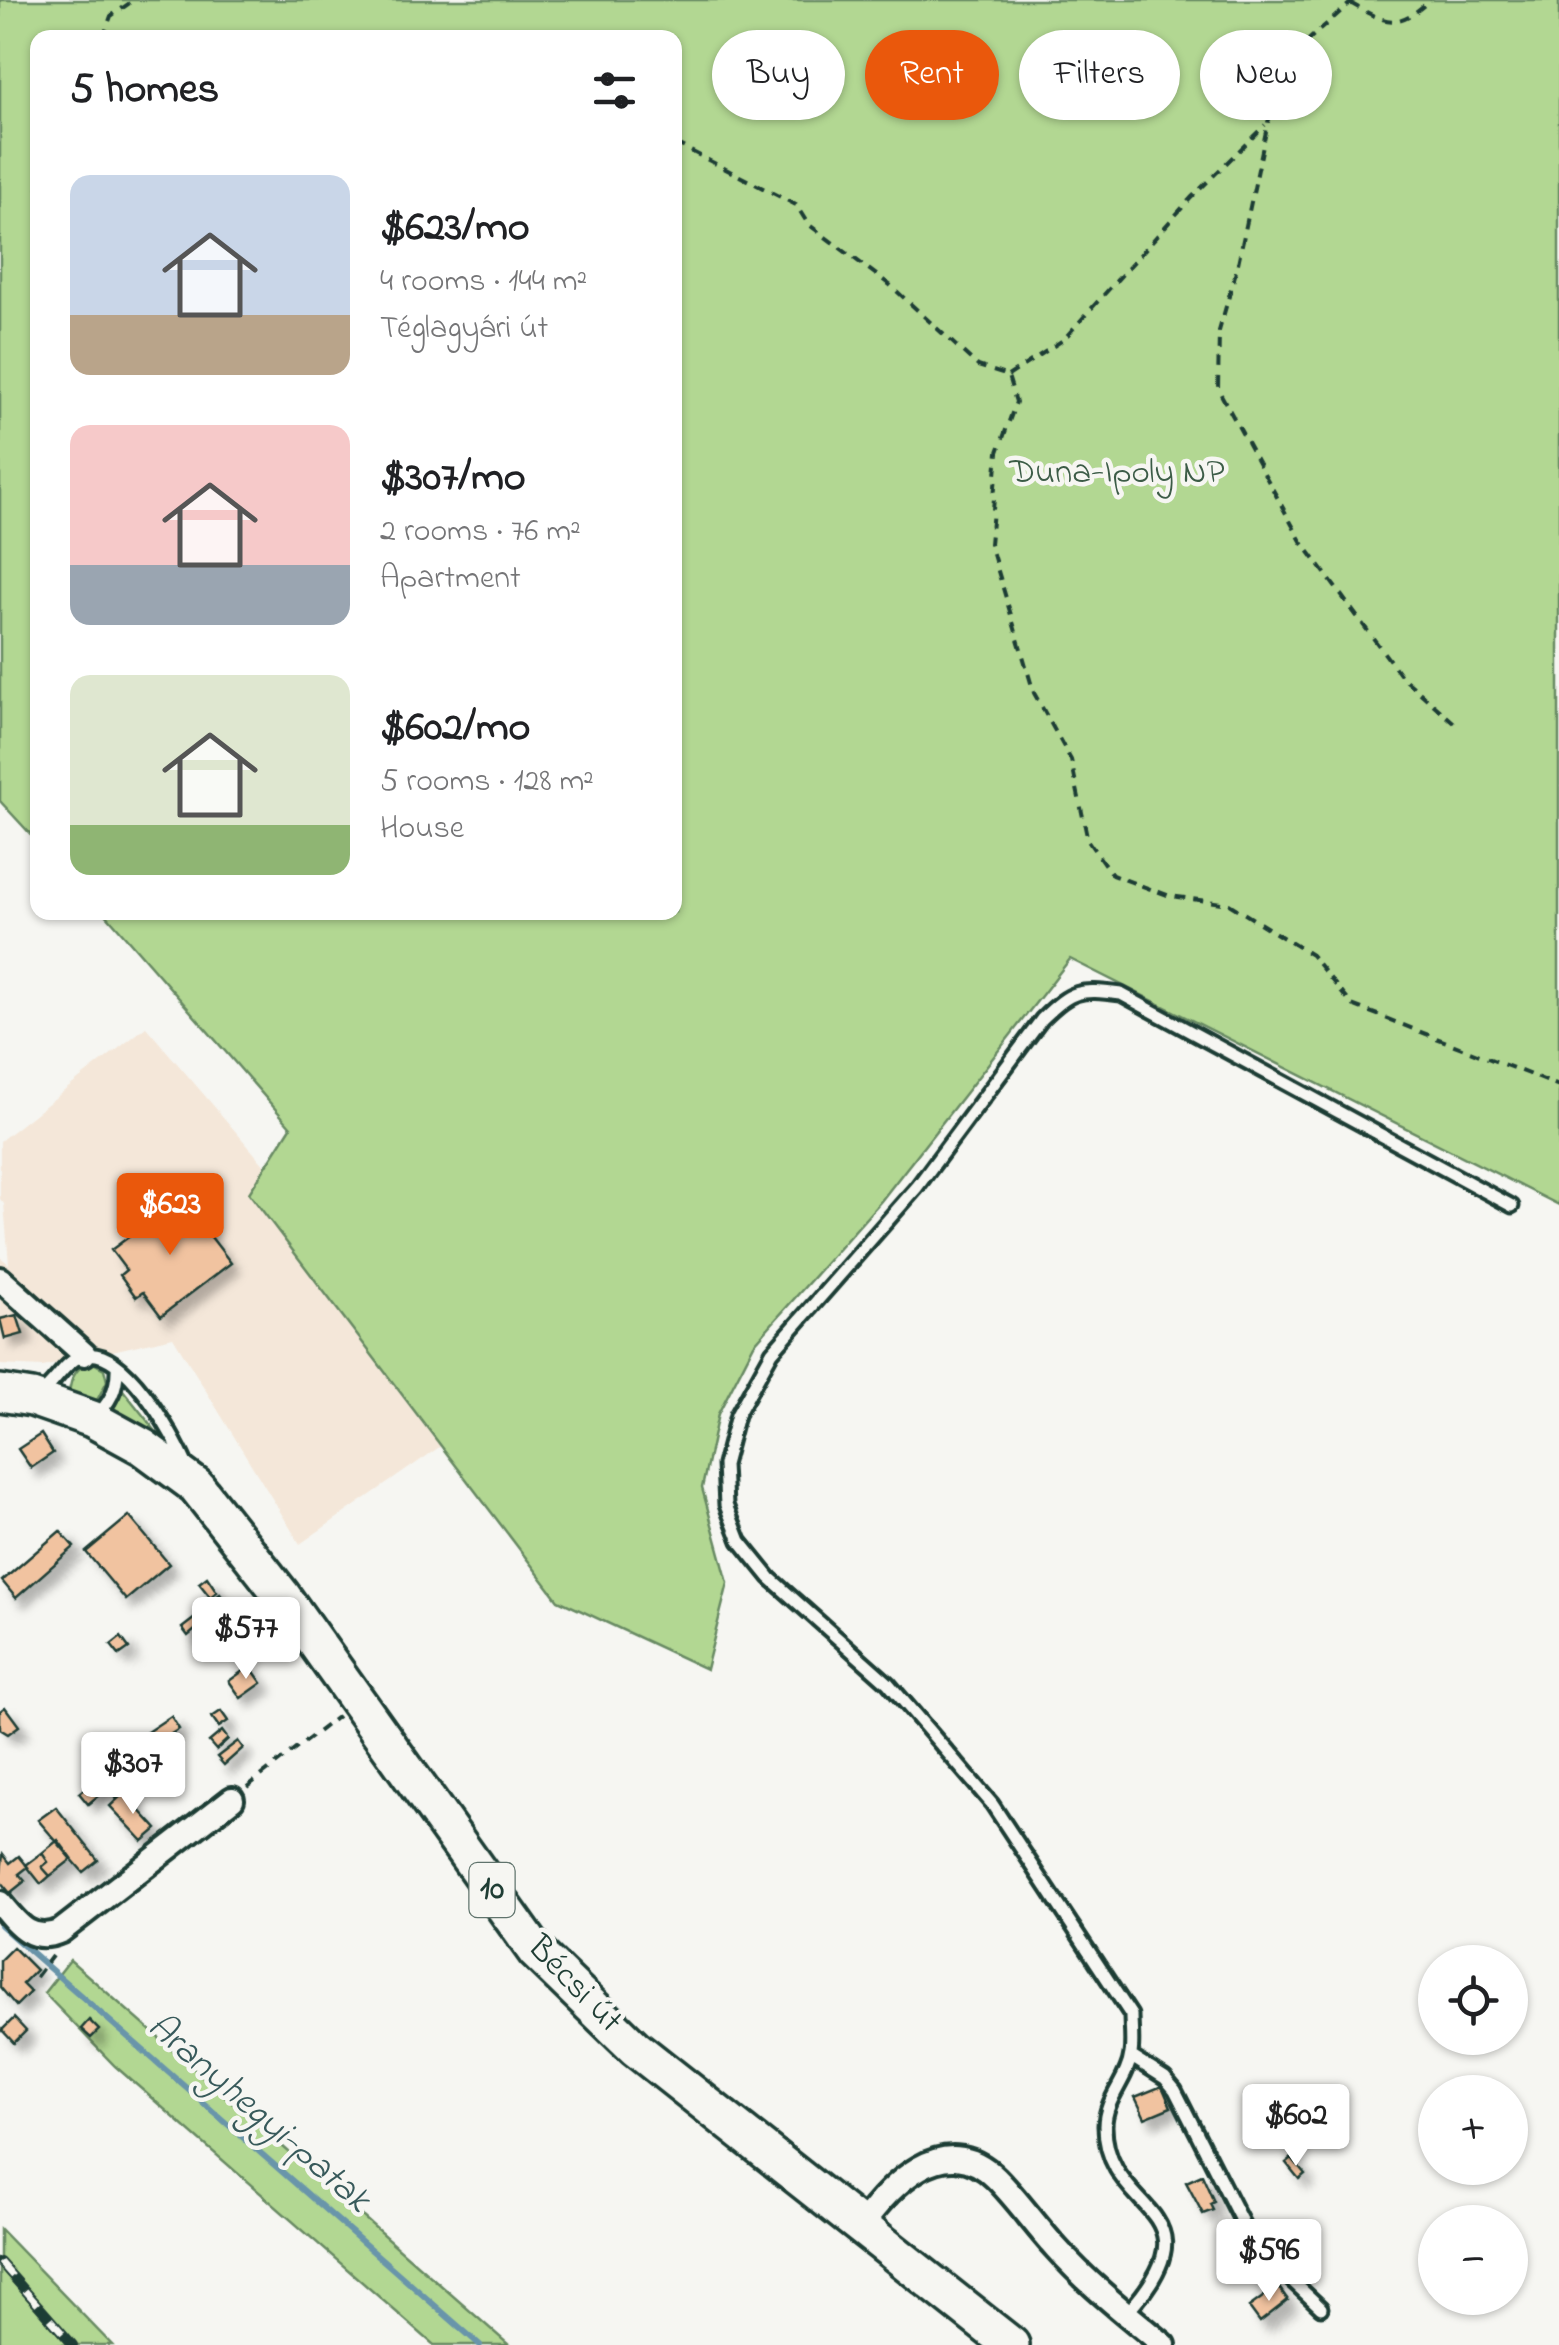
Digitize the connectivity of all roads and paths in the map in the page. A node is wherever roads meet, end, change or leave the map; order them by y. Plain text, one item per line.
1 (134, 0) edge
2 (1430, 0) edge
3 (1352, 2) edge
4 (106, 30) edge
5 (1268, 122) junction
6 (682, 148) edge
7 (1008, 376) junction
8 (1458, 726) dead end
9 (1559, 1086) edge
10 (1512, 1206) dead end
11 (0, 1279) edge
12 (84, 1354) junction
13 (117, 1366) junction
14 (35, 1396) edge
15 (92, 1419) junction
16 (196, 1486) junction
17 (357, 1702) junction
18 (232, 1799) joint
19 (0, 1904) edge
20 (52, 1961) dead end
21 (36, 1977) dead end
22 (1132, 2057) junction
23 (860, 2228) junction
24 (1321, 2308) dead end
25 (1126, 2314) junction
26 (1011, 2345) edge
27 (1164, 2345) edge

1 - 4 path
2 - 3 path
3 - 5 path
5 - 7 path
5 - 8 path
6 - 7 path
7 - 9 path
10 - 22 lane
11 - 12 street
12 - 13 lane
12 - 14 lane
13 - 15 lane
13 - 16 lane
14 - 15 main road, 10
15 - 16 main road, 10
16 - 17 main road, Bécsi út / 10
17 - 18 path
17 - 23 main road, Bécsi út / 10
18 - 19 street
20 - 21 path
22 - 24 lane
22 - 25 lane
23 - 25 street
23 - 26 main road, Bécsi út / 10
25 - 27 street

